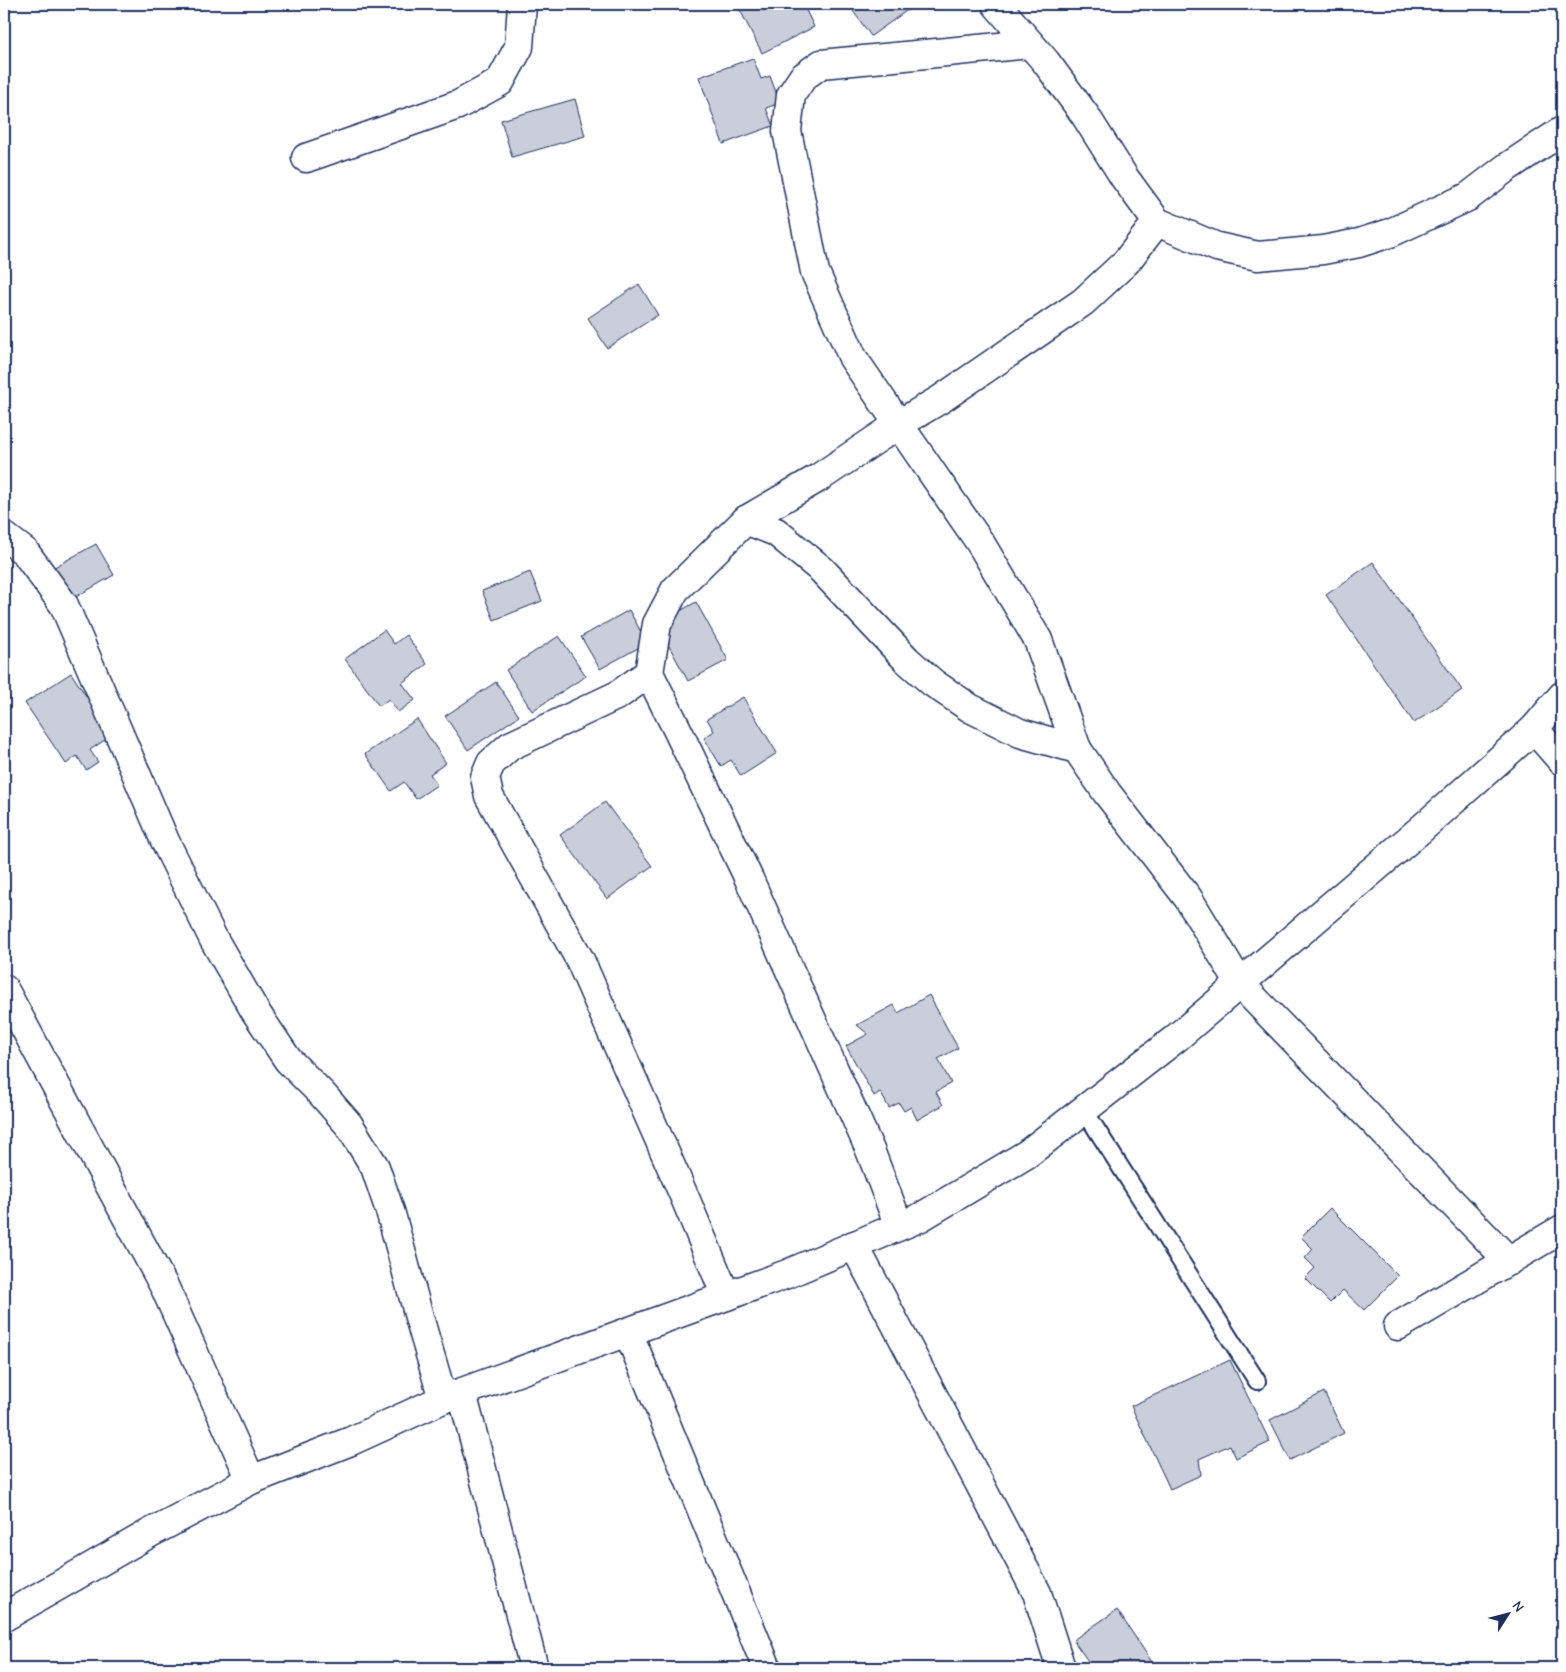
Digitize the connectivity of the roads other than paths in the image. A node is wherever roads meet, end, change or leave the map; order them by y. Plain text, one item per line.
1 (522, 4) edge
2 (996, 4) edge
3 (1030, 44) junction
4 (1562, 132) edge
5 (306, 158) dead end
6 (1157, 222) junction
7 (898, 424) junction
8 (746, 520) junction
9 (4, 536) edge
10 (649, 673) junction
11 (1562, 696) edge
12 (1534, 729) junction
13 (1077, 749) junction
14 (1562, 760) edge
15 (1240, 984) junction
16 (4, 989) edge
17 (1084, 1110) junction
18 (898, 1226) junction
19 (1562, 1229) edge
20 (854, 1245) junction
21 (1509, 1262) junction
22 (726, 1296) junction
23 (1398, 1326) dead end
24 (628, 1332) junction
25 (1257, 1381) dead end
26 (452, 1396) junction
27 (251, 1480) junction
28 (4, 1617) edge
29 (534, 1668) edge
30 (767, 1668) edge
31 (1061, 1668) edge

1 - 5 street
2 - 3 street
3 - 6 street
3 - 7 street
4 - 6 street
6 - 7 street
7 - 8 street
7 - 13 street
8 - 10 street
8 - 13 street
9 - 26 street
10 - 18 street
10 - 22 street
11 - 12 street
12 - 14 street
12 - 15 street
13 - 15 street
15 - 17 street
15 - 21 street
16 - 27 street
17 - 18 street
17 - 25 lane
18 - 20 street
19 - 21 street
20 - 22 street
20 - 31 street
21 - 23 street
22 - 24 street
24 - 26 street
24 - 30 street
26 - 27 street
26 - 29 street
27 - 28 street

